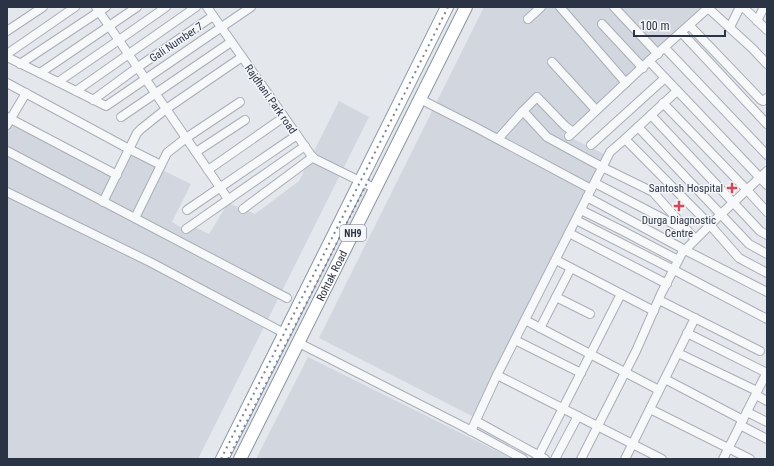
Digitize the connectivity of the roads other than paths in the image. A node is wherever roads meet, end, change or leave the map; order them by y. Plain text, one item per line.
1 (43, 7) edge
2 (75, 7) edge
3 (137, 7) edge
4 (166, 7) edge
5 (196, 7) edge
6 (207, 7) edge
7 (251, 7) edge
8 (447, 7) edge
9 (466, 7) edge
10 (541, 7) edge
11 (560, 7) edge
12 (614, 7) edge
13 (740, 7) edge
14 (743, 7) edge
15 (764, 7) edge
16 (708, 8) edge
17 (101, 9) edge
18 (213, 16) junction
19 (528, 19) dead end
20 (757, 21) junction
21 (602, 24) dead end
22 (110, 26) junction
23 (690, 26) junction
24 (730, 27) junction
25 (221, 28) junction
26 (767, 30) edge
27 (7, 31) edge
28 (682, 33) junction
29 (119, 40) junction
30 (231, 42) junction
31 (665, 48) junction
32 (7, 54) edge
33 (129, 54) junction
34 (658, 54) junction
35 (242, 57) junction
36 (7, 58) edge
37 (649, 61) junction
38 (552, 62) dead end
39 (20, 64) junction
40 (767, 64) edge
41 (138, 67) junction
42 (643, 68) junction
43 (40, 73) junction
44 (665, 78) junction
45 (146, 79) junction
46 (58, 82) junction
47 (7, 83) edge
48 (626, 83) junction
49 (76, 91) junction
50 (677, 91) junction
51 (26, 93) junction
52 (155, 93) junction
53 (767, 98) edge
54 (420, 99) junction
55 (93, 100) junction
56 (240, 102) dead end
57 (663, 104) junction
58 (166, 109) junction
59 (596, 110) junction
60 (522, 111) junction
61 (651, 115) junction
62 (121, 117) dead end
63 (284, 117) junction
64 (8, 120) edge
65 (245, 120) dead end
66 (767, 124) edge
67 (638, 127) junction
68 (297, 135) junction
69 (186, 138) junction
70 (498, 139) junction
71 (625, 139) junction
72 (591, 145) dead end
73 (304, 146) junction
74 (129, 149) junction
75 (7, 150) edge
76 (196, 152) junction
77 (767, 155) edge
78 (312, 157) junction
79 (161, 165) junction
80 (602, 167) junction
81 (208, 170) junction
82 (767, 171) edge
83 (117, 175) junction
84 (760, 178) junction
85 (360, 181) junction
86 (767, 185) edge
87 (593, 186) junction
88 (220, 187) junction
89 (376, 189) junction
90 (747, 190) junction
91 (7, 192) edge
92 (587, 198) junction
93 (228, 199) junction
94 (103, 202) junction
95 (733, 202) junction
96 (243, 209) dead end
97 (187, 210) dead end
98 (581, 210) junction
99 (767, 212) edge
100 (720, 215) junction
101 (135, 218) junction
102 (576, 220) junction
103 (710, 225) junction
104 (186, 228) dead end
105 (689, 232) junction
106 (569, 233) junction
107 (767, 235) edge
108 (695, 240) junction
109 (685, 250) junction
110 (767, 254) edge
111 (556, 260) junction
112 (678, 260) junction
113 (571, 268) junction
114 (674, 270) junction
115 (767, 273) edge
116 (667, 284) junction
117 (767, 292) edge
118 (621, 294) junction
119 (556, 297) junction
120 (287, 298) dead end
121 (659, 300) junction
122 (654, 311) junction
123 (590, 314) dead end
124 (695, 318) junction
125 (767, 319) edge
126 (525, 320) junction
127 (540, 328) junction
128 (284, 333) junction
129 (687, 333) junction
130 (515, 340) junction
131 (299, 343) junction
132 (760, 351) dead end
133 (678, 353) junction
134 (590, 354) junction
135 (625, 372) junction
136 (767, 372) edge
137 (581, 373) junction
138 (497, 376) junction
139 (664, 379) junction
140 (764, 384) edge
141 (659, 390) junction
142 (756, 393) junction
143 (767, 401) edge
144 (563, 409) junction
145 (650, 409) junction
146 (747, 412) junction
147 (578, 416) junction
148 (476, 421) junction
149 (742, 422) junction
150 (767, 422) edge
151 (597, 426) junction
152 (471, 431) junction
153 (767, 439) edge
154 (632, 444) junction
155 (728, 448) junction
156 (540, 458) edge
157 (222, 459) edge
158 (240, 459) edge
159 (523, 459) edge
160 (555, 459) edge
161 (581, 459) edge
162 (624, 459) edge
163 (662, 459) edge
164 (723, 459) edge
165 (750, 459) edge

1 - 27 street
2 - 32 street
3 - 22 street
4 - 29 street
5 - 33 street
6 - 18 street, Rajdhani Park road
7 - 25 street
8 - 85 highway, Rohtak Road / NH9
9 - 54 highway, Rohtak Road / NH9
10 - 19 street
11 - 48 street
12 - 34 street
13 - 24 street
14 - 20 street
15 - 20 street
16 - 23 street
16 - 24 street
17 - 22 street
17 - 39 street
18 - 25 street, Rajdhani Park road
18 - 41 street, Gali Number 7
20 - 26 street
21 - 42 street
22 - 29 street
22 - 43 street
23 - 28 street
23 - 53 street
24 - 40 street
25 - 30 street, Rajdhani Park road
25 - 45 street
28 - 31 street
28 - 66 street
29 - 33 street
29 - 46 street
30 - 35 street, Rajdhani Park road
30 - 52 street
31 - 34 street
31 - 77 street
33 - 41 street
33 - 49 street
34 - 37 street
35 - 58 street
35 - 63 street, Rajdhani Park road
36 - 39 street
37 - 42 street
37 - 44 street
38 - 59 street
39 - 43 street
41 - 45 street
41 - 55 street, Gali Number 7
42 - 48 street
43 - 46 street
44 - 50 street
44 - 72 street
45 - 52 street
45 - 55 street
46 - 49 street
47 - 51 street
48 - 59 street
49 - 55 street
50 - 57 street
50 - 84 street
51 - 64 street
51 - 74 street
52 - 58 street
52 - 62 street
54 - 70 street
54 - 89 highway, Rohtak Road / NH9
56 - 69 street
57 - 61 street
57 - 90 street
58 - 69 street
58 - 74 street
59 - 60 street
60 - 70 street
60 - 80 street
61 - 67 street
61 - 95 street
63 - 68 street, Rajdhani Park road
63 - 81 street
64 - 83 street
65 - 76 street
67 - 71 street
67 - 100 street
68 - 73 street, Rajdhani Park road
68 - 88 street
69 - 76 street
69 - 79 street
70 - 87 street
71 - 80 street
71 - 103 street
73 - 78 street, Rajdhani Park road
73 - 93 street
74 - 79 street
74 - 83 street
75 - 94 street
76 - 81 street
78 - 85 street, Rajdhani Park road
78 - 96 street
79 - 101 street
80 - 87 street
80 - 105 street
81 - 88 street
82 - 84 street
83 - 94 street
84 - 86 street
84 - 90 street
85 - 89 street, Rajdhani Park road
85 - 128 highway, Rohtak Road / NH9
87 - 92 street
87 - 105 street
88 - 93 street
88 - 97 street
89 - 131 highway, Rohtak Road / NH9
90 - 95 street
90 - 99 street
91 - 128 street
92 - 98 street
92 - 109 street
93 - 104 street
94 - 101 street
95 - 100 street
95 - 107 street
98 - 102 street
98 - 112 street
100 - 103 street
100 - 110 street
101 - 120 street
102 - 106 street
102 - 114 street
103 - 108 street
103 - 115 street
105 - 108 street
106 - 111 street
106 - 116 street
108 - 109 street
109 - 112 street
109 - 117 street
111 - 113 street
111 - 126 street
112 - 114 street
113 - 118 street
113 - 119 street
114 - 116 street
114 - 125 street
116 - 121 street
118 - 122 street
118 - 134 street
119 - 123 street
119 - 127 street
121 - 122 street
121 - 124 street
122 - 135 street
124 - 129 street
124 - 132 street
126 - 127 street
126 - 130 street
127 - 134 street
128 - 157 highway, Rohtak Road / NH9
129 - 133 street
129 - 136 street
130 - 137 street
130 - 138 street
131 - 152 street
131 - 158 highway, Rohtak Road / NH9
133 - 139 street
133 - 142 street
134 - 135 street
134 - 137 street
135 - 141 street
135 - 151 street
136 - 140 street
137 - 144 street
138 - 144 street
138 - 148 street
139 - 141 street
139 - 149 street
140 - 142 street
141 - 145 street
142 - 143 street
142 - 146 street
144 - 147 street
144 - 156 street
145 - 154 street
145 - 155 street
146 - 149 street
146 - 150 street
147 - 151 street
147 - 160 street
148 - 152 street
148 - 156 street
149 - 153 street
149 - 155 street
151 - 154 street
151 - 161 street
152 - 159 street
154 - 162 street
154 - 163 street
155 - 164 street
155 - 165 street

